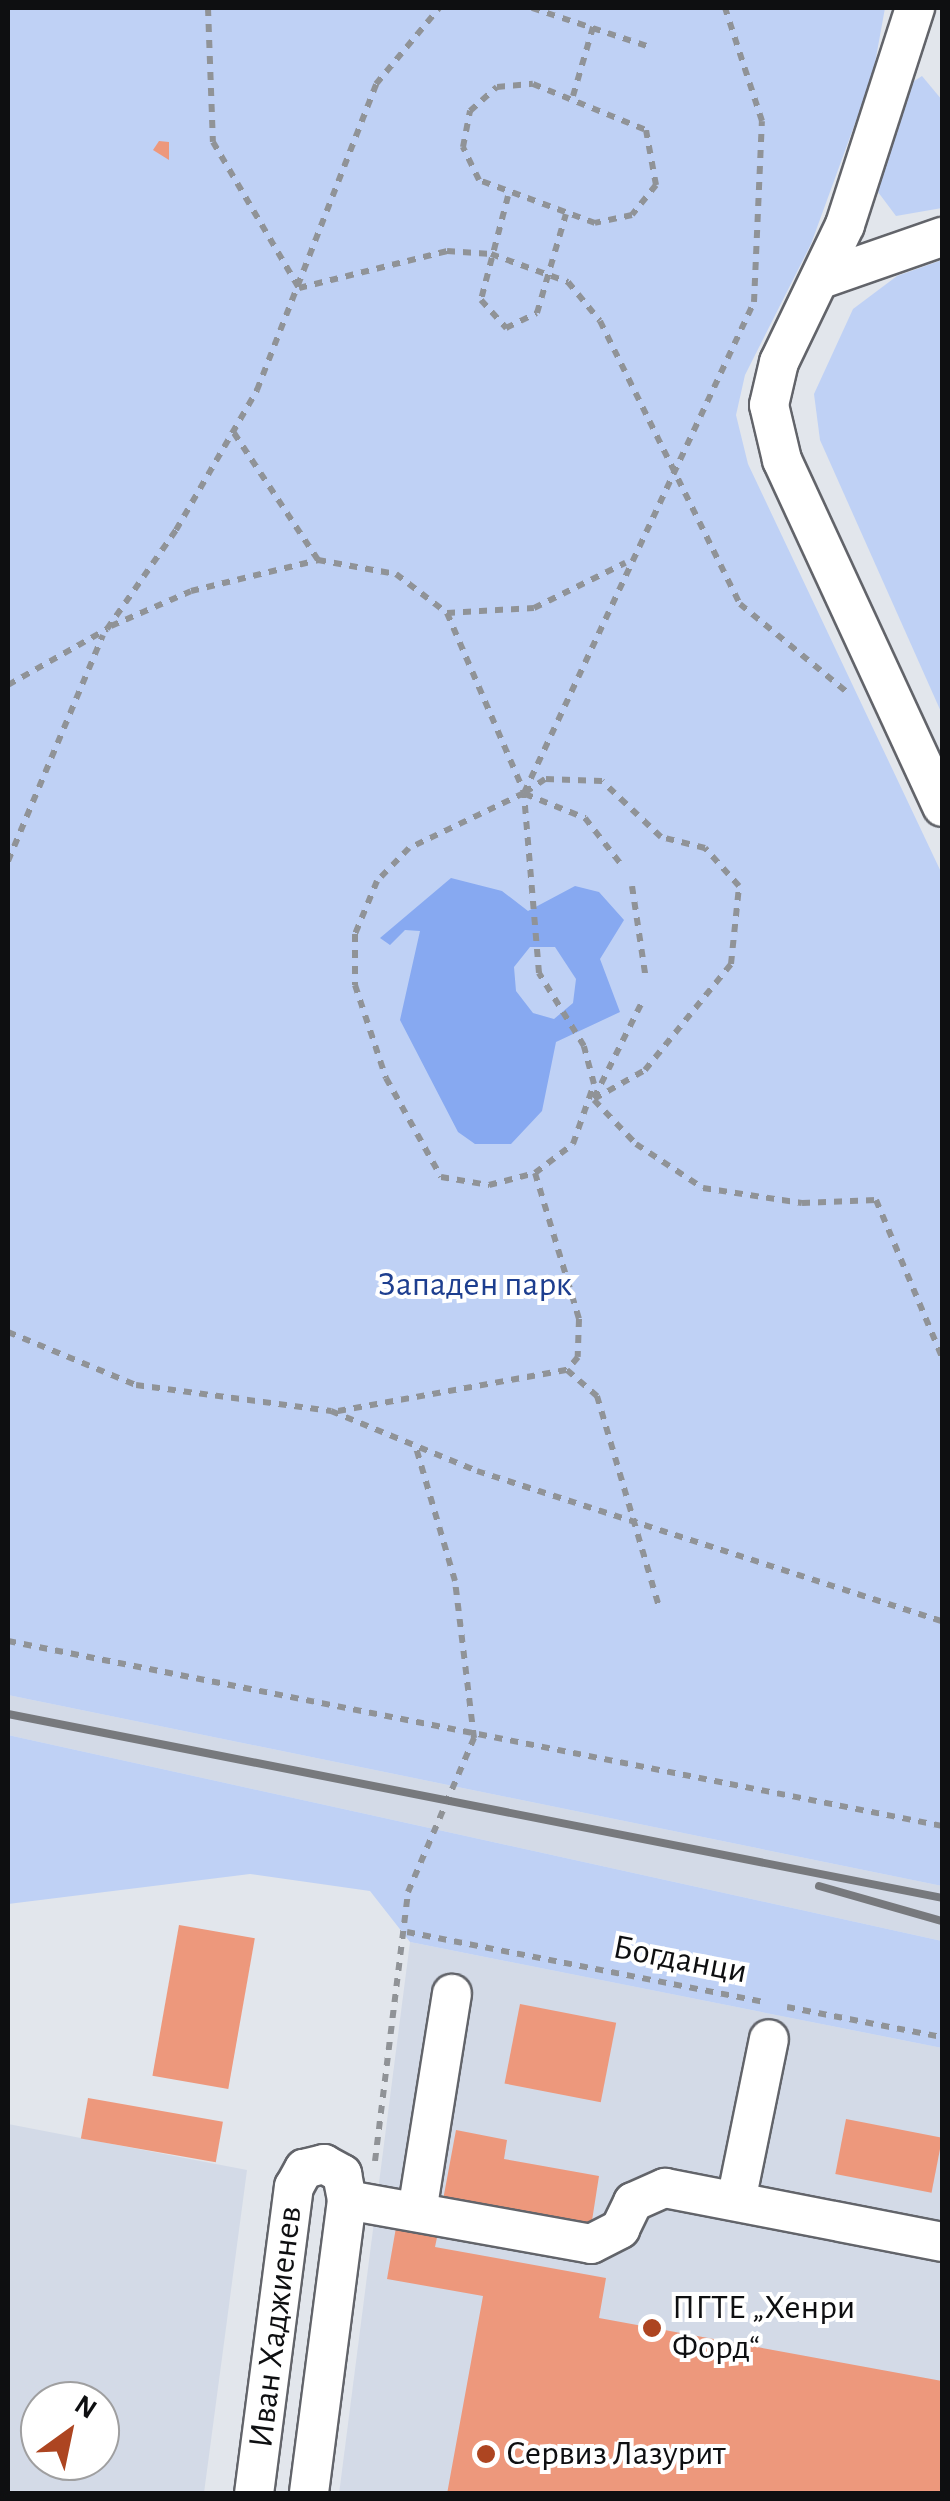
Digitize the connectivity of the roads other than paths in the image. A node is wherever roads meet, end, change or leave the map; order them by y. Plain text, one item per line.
1 (915, 8) edge
2 (942, 237) edge
3 (824, 278) junction
4 (942, 807) edge
5 (452, 1994) dead end
6 (768, 2038) dead end
7 (347, 2192) junction
8 (736, 2202) junction
9 (416, 2212) junction
10 (942, 2242) edge
11 (254, 2494) edge
12 (308, 2494) edge

1 - 3 street
2 - 3 street
3 - 4 street
5 - 9 street
6 - 8 street
7 - 9 street
7 - 11 street, Иван Хаджиенев
7 - 12 street, Иван Хаджиенев
8 - 9 street
8 - 10 street

